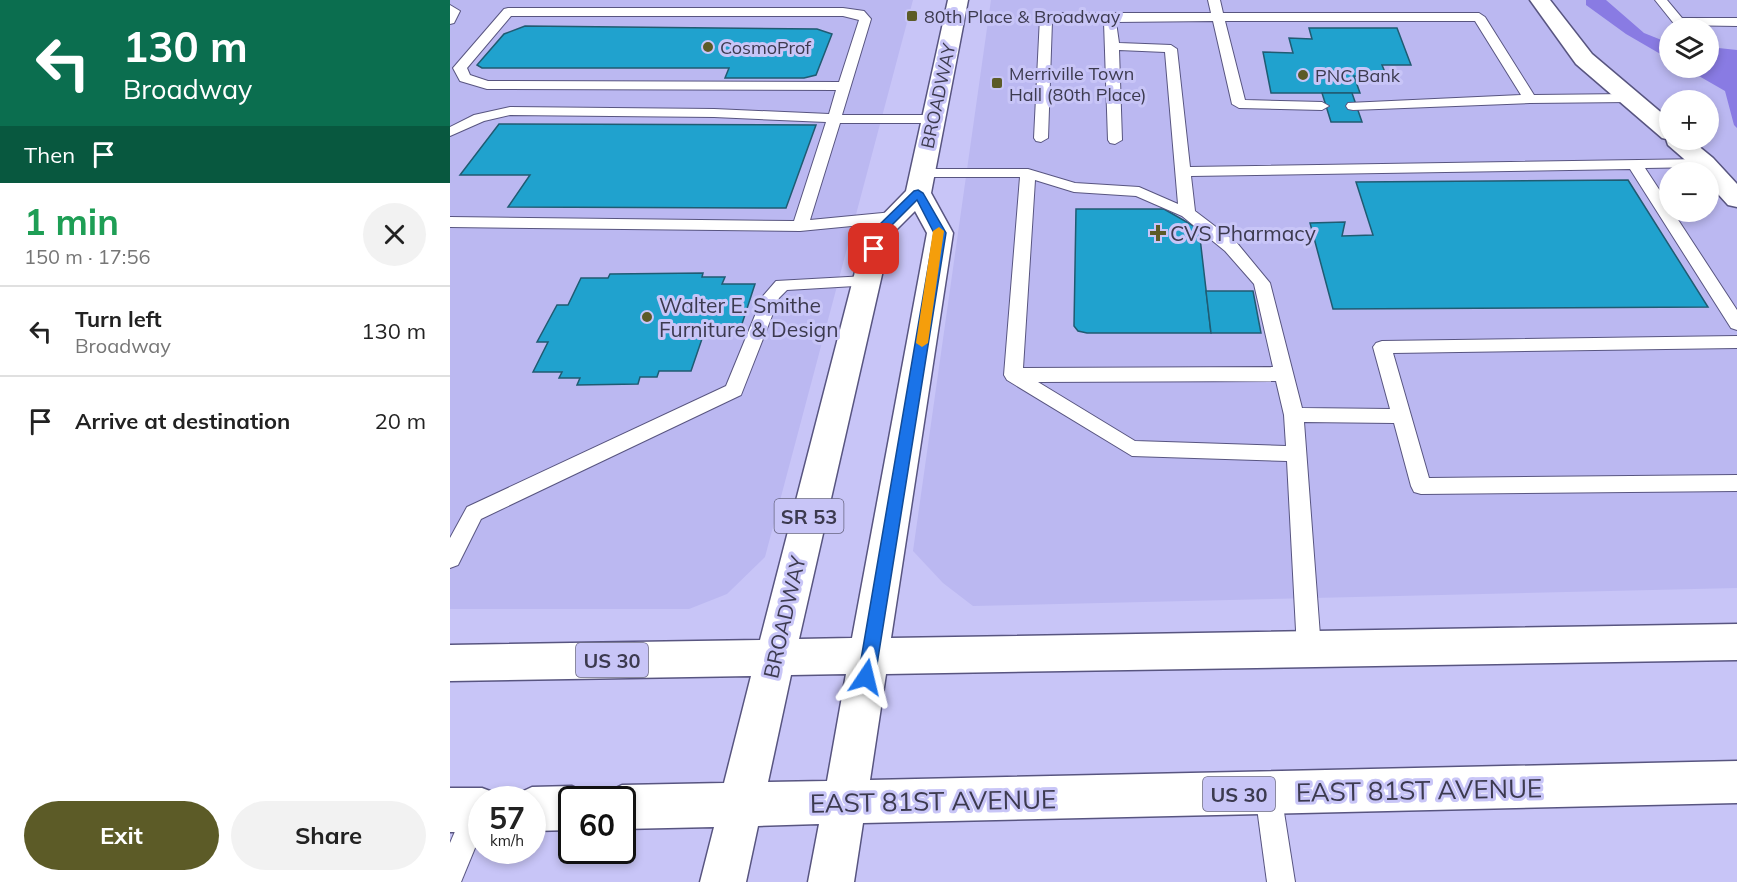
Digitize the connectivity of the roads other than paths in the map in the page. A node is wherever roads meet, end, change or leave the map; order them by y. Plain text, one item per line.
1 (520, 0) edge
2 (958, 0) edge
3 (1214, 0) edge
4 (1540, 0) edge
5 (1661, 0) edge
6 (730, 6) edge
7 (450, 9) edge
8 (508, 12) junction
9 (1218, 17) junction
10 (1110, 18) junction
11 (450, 20) edge
12 (1737, 22) edge
13 (1113, 46) junction
14 (460, 68) junction
15 (450, 79) edge
16 (845, 86) junction
17 (1629, 98) junction
18 (1530, 99) junction
19 (1322, 106) dead end
20 (1353, 106) dead end
21 (836, 117) junction
22 (932, 119) junction
23 (1659, 124) edge
24 (450, 132) edge
25 (1041, 138) dead end
26 (1115, 140) dead end
27 (1689, 150) edge
28 (1703, 162) edge
29 (1659, 165) edge
30 (1636, 166) junction
31 (1184, 172) junction
32 (1028, 173) junction
33 (1719, 179) edge
34 (920, 183) junction
35 (1737, 199) edge
36 (1188, 213) junction
37 (893, 217) junction
38 (450, 222) edge
39 (800, 226) junction
40 (866, 281) junction
41 (1737, 324) edge
42 (1737, 342) edge
43 (1284, 374) junction
44 (1013, 375) junction
45 (1294, 415) junction
46 (1400, 416) junction
47 (1296, 454) junction
48 (1737, 483) edge
49 (450, 559) edge
50 (1737, 642) edge
51 (1309, 649) junction
52 (870, 656) junction
53 (774, 657) junction
54 (450, 663) edge
55 (1737, 782) edge
56 (1268, 793) junction
57 (844, 803) junction
58 (741, 805) junction
59 (636, 807) edge
60 (468, 816) edge
61 (450, 875) edge
62 (723, 882) edge
63 (831, 882) edge
64 (1281, 882) edge

1 - 8 lane
2 - 22 main road, BROADWAY
3 - 9 lane
4 - 17 main road
5 - 12 lane
6 - 8 lane
6 - 16 lane
7 - 11 lane
8 - 14 lane
9 - 10 lane
9 - 18 lane
9 - 19 lane
10 - 13 lane
10 - 25 lane
13 - 26 lane
13 - 31 lane
14 - 15 lane
14 - 16 lane
16 - 21 lane
17 - 18 lane
17 - 23 main road
18 - 20 lane
21 - 22 lane
21 - 24 lane
21 - 39 lane
22 - 34 main road, BROADWAY
27 - 28 main road
29 - 30 lane
30 - 31 lane
30 - 41 lane
31 - 36 lane
32 - 34 lane
32 - 36 lane
32 - 44 lane
33 - 35 main road
34 - 37 main road, BROADWAY / SR 53
34 - 52 main road
36 - 43 lane
37 - 39 lane
37 - 40 main road, BROADWAY / SR 53
38 - 39 lane
40 - 49 lane
40 - 53 main road, BROADWAY / SR 53
42 - 46 lane
43 - 44 lane
43 - 45 lane
44 - 47 lane
45 - 46 lane
45 - 47 lane
46 - 48 lane
47 - 51 lane
50 - 51 main road, US 30
51 - 52 main road, US 30
52 - 53 main road, US 30
52 - 57 main road
53 - 54 main road, US 30
53 - 58 main road, BROADWAY / SR 53
55 - 56 main road, EAST 81ST AVENUE / US 30
56 - 57 main road, EAST 81ST AVENUE / US 30
56 - 64 lane
57 - 58 main road, EAST 81ST AVENUE / US 30
57 - 63 main road
58 - 59 main road, US 30
58 - 62 main road, BROADWAY / SR 53
60 - 61 lane

